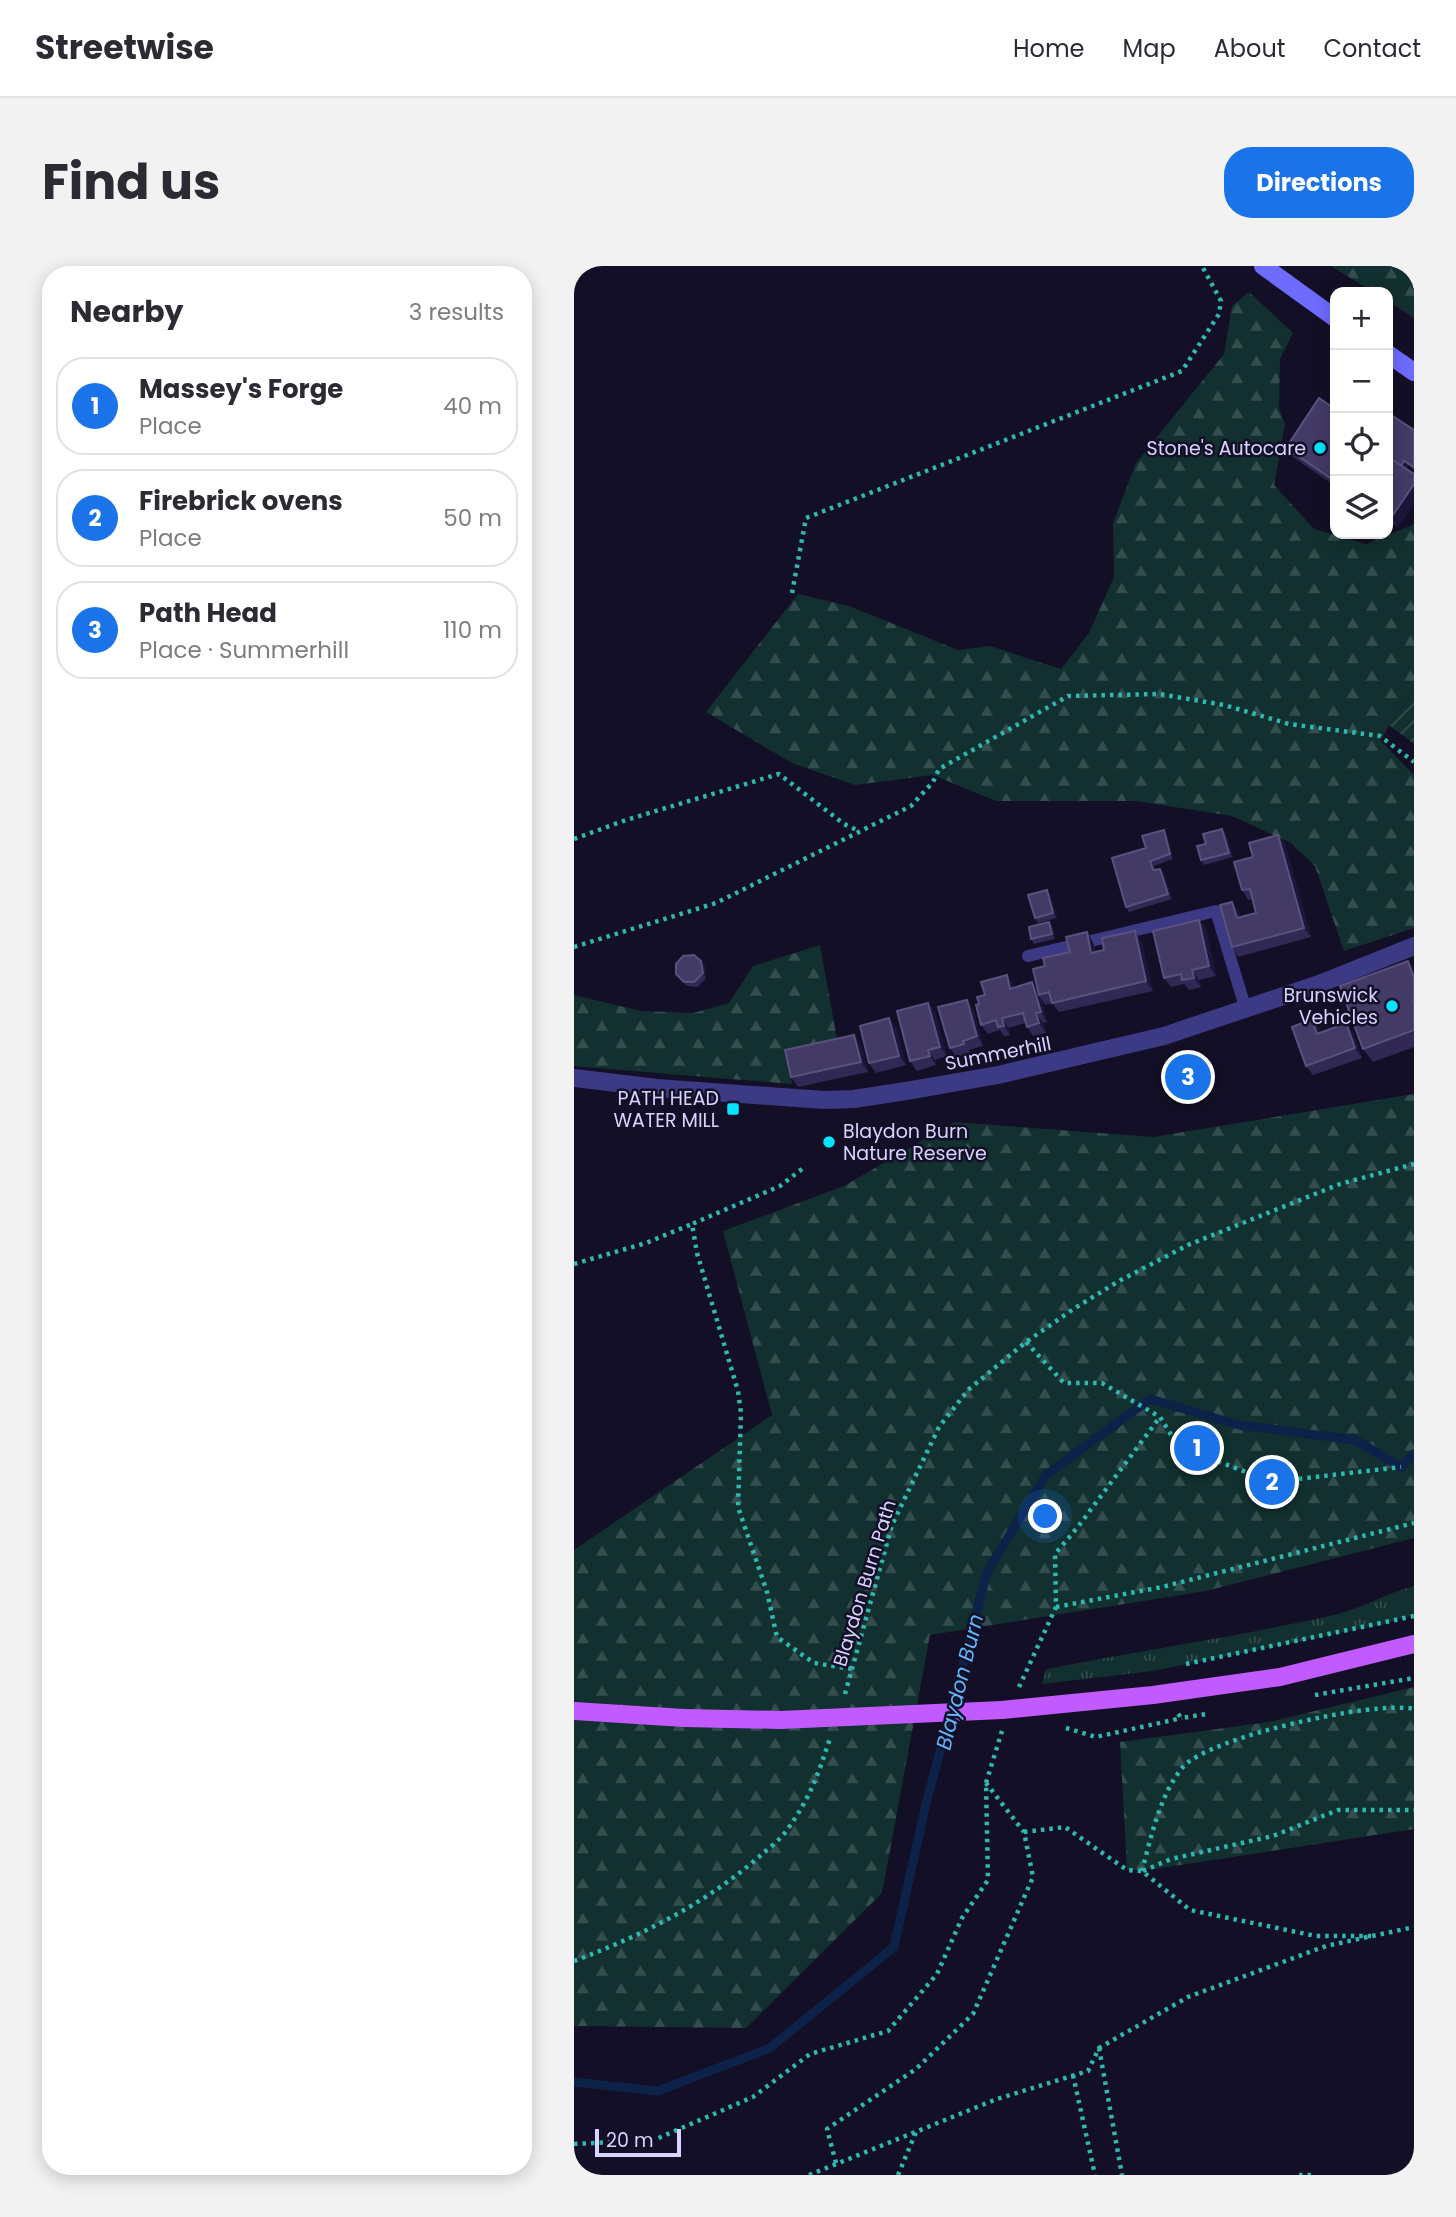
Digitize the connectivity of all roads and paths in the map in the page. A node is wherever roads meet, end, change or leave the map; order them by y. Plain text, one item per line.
1 (1202, 266) edge
2 (1263, 266) edge
3 (1330, 314) edge
4 (1393, 357) edge
5 (1414, 372) edge
6 (792, 593) dead end
7 (1413, 759) edge
8 (860, 831) junction
9 (574, 839) edge
10 (1414, 946) edge
11 (574, 947) edge
12 (1028, 956) dead end
13 (1246, 1010) junction
14 (574, 1078) edge
15 (1414, 1164) edge
16 (802, 1169) dead end
17 (692, 1224) junction
18 (574, 1264) edge
19 (1026, 1342) junction
20 (1160, 1417) junction
21 (1199, 1421) dead end
22 (1178, 1446) junction
23 (1401, 1467) dead end
24 (1414, 1523) edge
25 (1056, 1606) junction
26 (1414, 1616) edge
27 (1414, 1644) edge
28 (1180, 1665) dead end
29 (853, 1669) junction
30 (841, 1706) dead end
31 (1414, 1709) edge
32 (1008, 1710) junction
33 (574, 1711) edge
34 (832, 1730) dead end
35 (986, 1783) junction
36 (1414, 1810) edge
37 (1024, 1832) junction
38 (1142, 1871) junction
39 (1414, 1927) edge
40 (1380, 1936) junction
41 (574, 1961) edge
42 (1099, 2048) junction
43 (1073, 2076) junction
44 (916, 2131) junction
45 (574, 2144) edge
46 (835, 2163) junction
47 (809, 2175) edge
48 (898, 2175) edge
49 (1094, 2175) edge
50 (1122, 2175) edge
51 (1299, 2175) edge
52 (1311, 2175) edge

1 - 6 path
2 - 3 main road
4 - 5 main road
7 - 8 path
8 - 9 path
8 - 11 path
10 - 13 street, Summerhill
12 - 13 lane
13 - 14 street, Summerhill
15 - 19 path, Blaydon Burn Path
16 - 17 path
17 - 18 path
17 - 29 path
19 - 20 path
19 - 29 path, Blaydon Burn Path
20 - 22 path
20 - 25 path
21 - 22 path
22 - 23 path
24 - 25 path
25 - 32 path
26 - 28 path
27 - 32 main road
29 - 30 path, Blaydon Burn Path
31 - 38 path
32 - 33 main road, bridge
32 - 35 path
34 - 41 path
35 - 37 path
35 - 45 path
36 - 38 path
37 - 38 path
37 - 46 path
38 - 40 path
39 - 40 path
40 - 42 path
42 - 43 path
42 - 50 path
43 - 44 path
43 - 49 path
44 - 46 path
44 - 48 path
46 - 47 path
51 - 52 path

